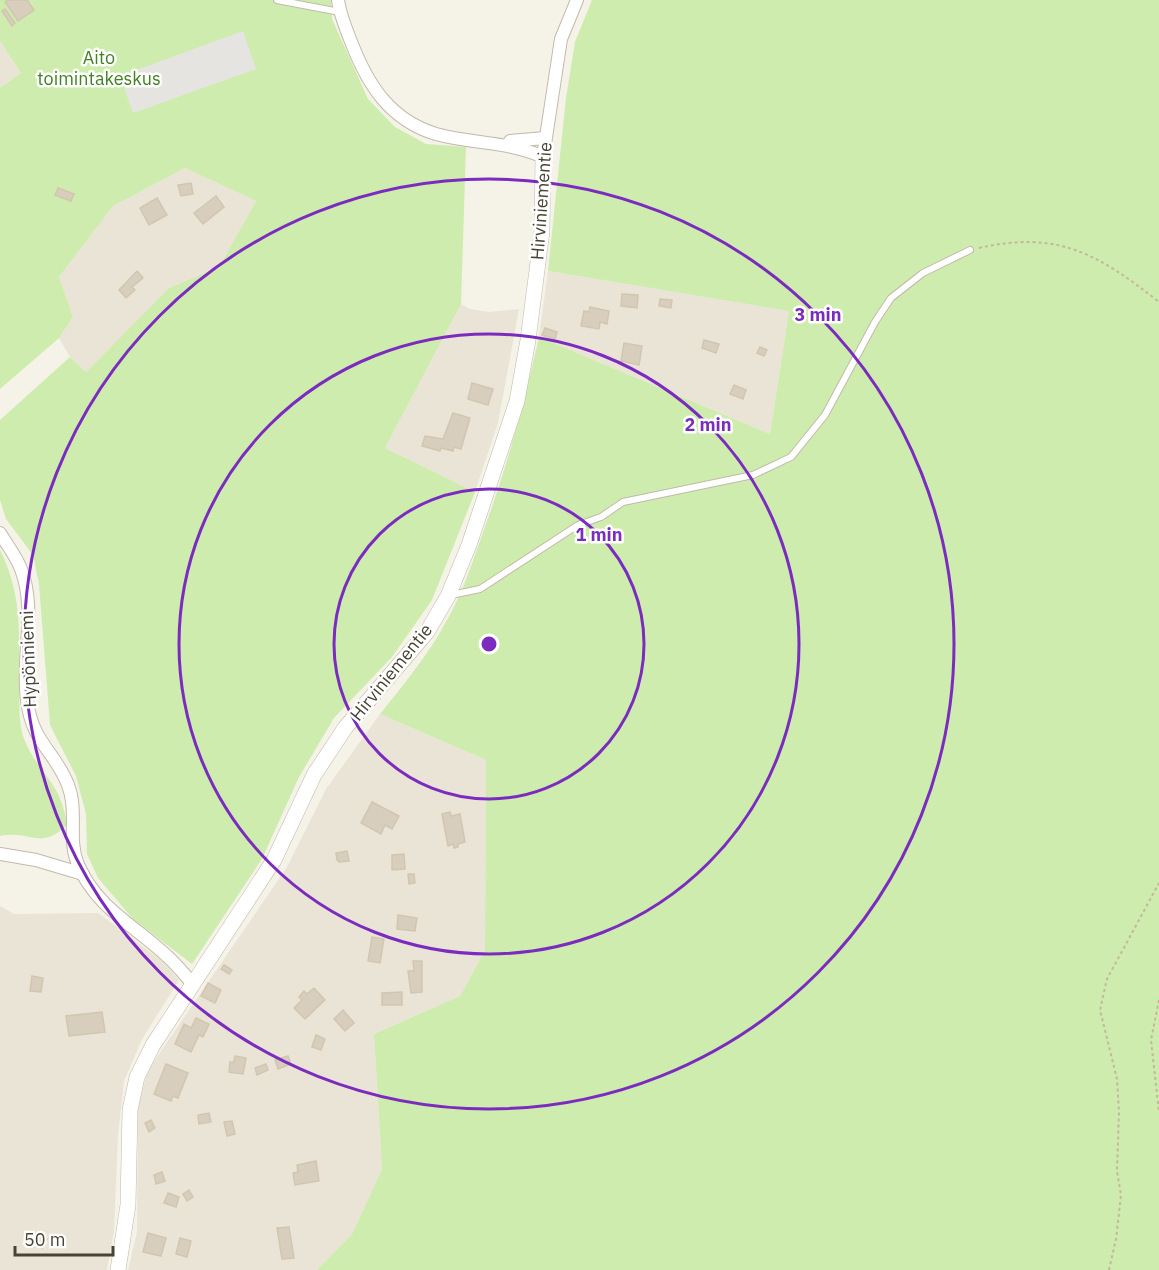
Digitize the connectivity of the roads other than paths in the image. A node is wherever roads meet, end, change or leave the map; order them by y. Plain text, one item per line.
1 (277, 0) edge
2 (577, 0) edge
3 (339, 6) edge
4 (545, 138) junction
5 (495, 142) junction
6 (543, 157) junction
7 (970, 250) road end
8 (0, 533) edge
9 (448, 596) junction
10 (0, 854) edge
11 (82, 874) junction
12 (192, 983) junction
13 (118, 1270) edge

1 - 3 lane
2 - 4 street, Hirviniementie
3 - 5 street
4 - 5 street
4 - 6 street, Hirviniementie
5 - 6 street
6 - 9 street, Hirviniementie
7 - 9 lane
8 - 11 street, Hypönniemi
9 - 12 street, Hirviniementie
10 - 11 street
11 - 12 street, Hypönniemi
12 - 13 street, Hirviniementie

